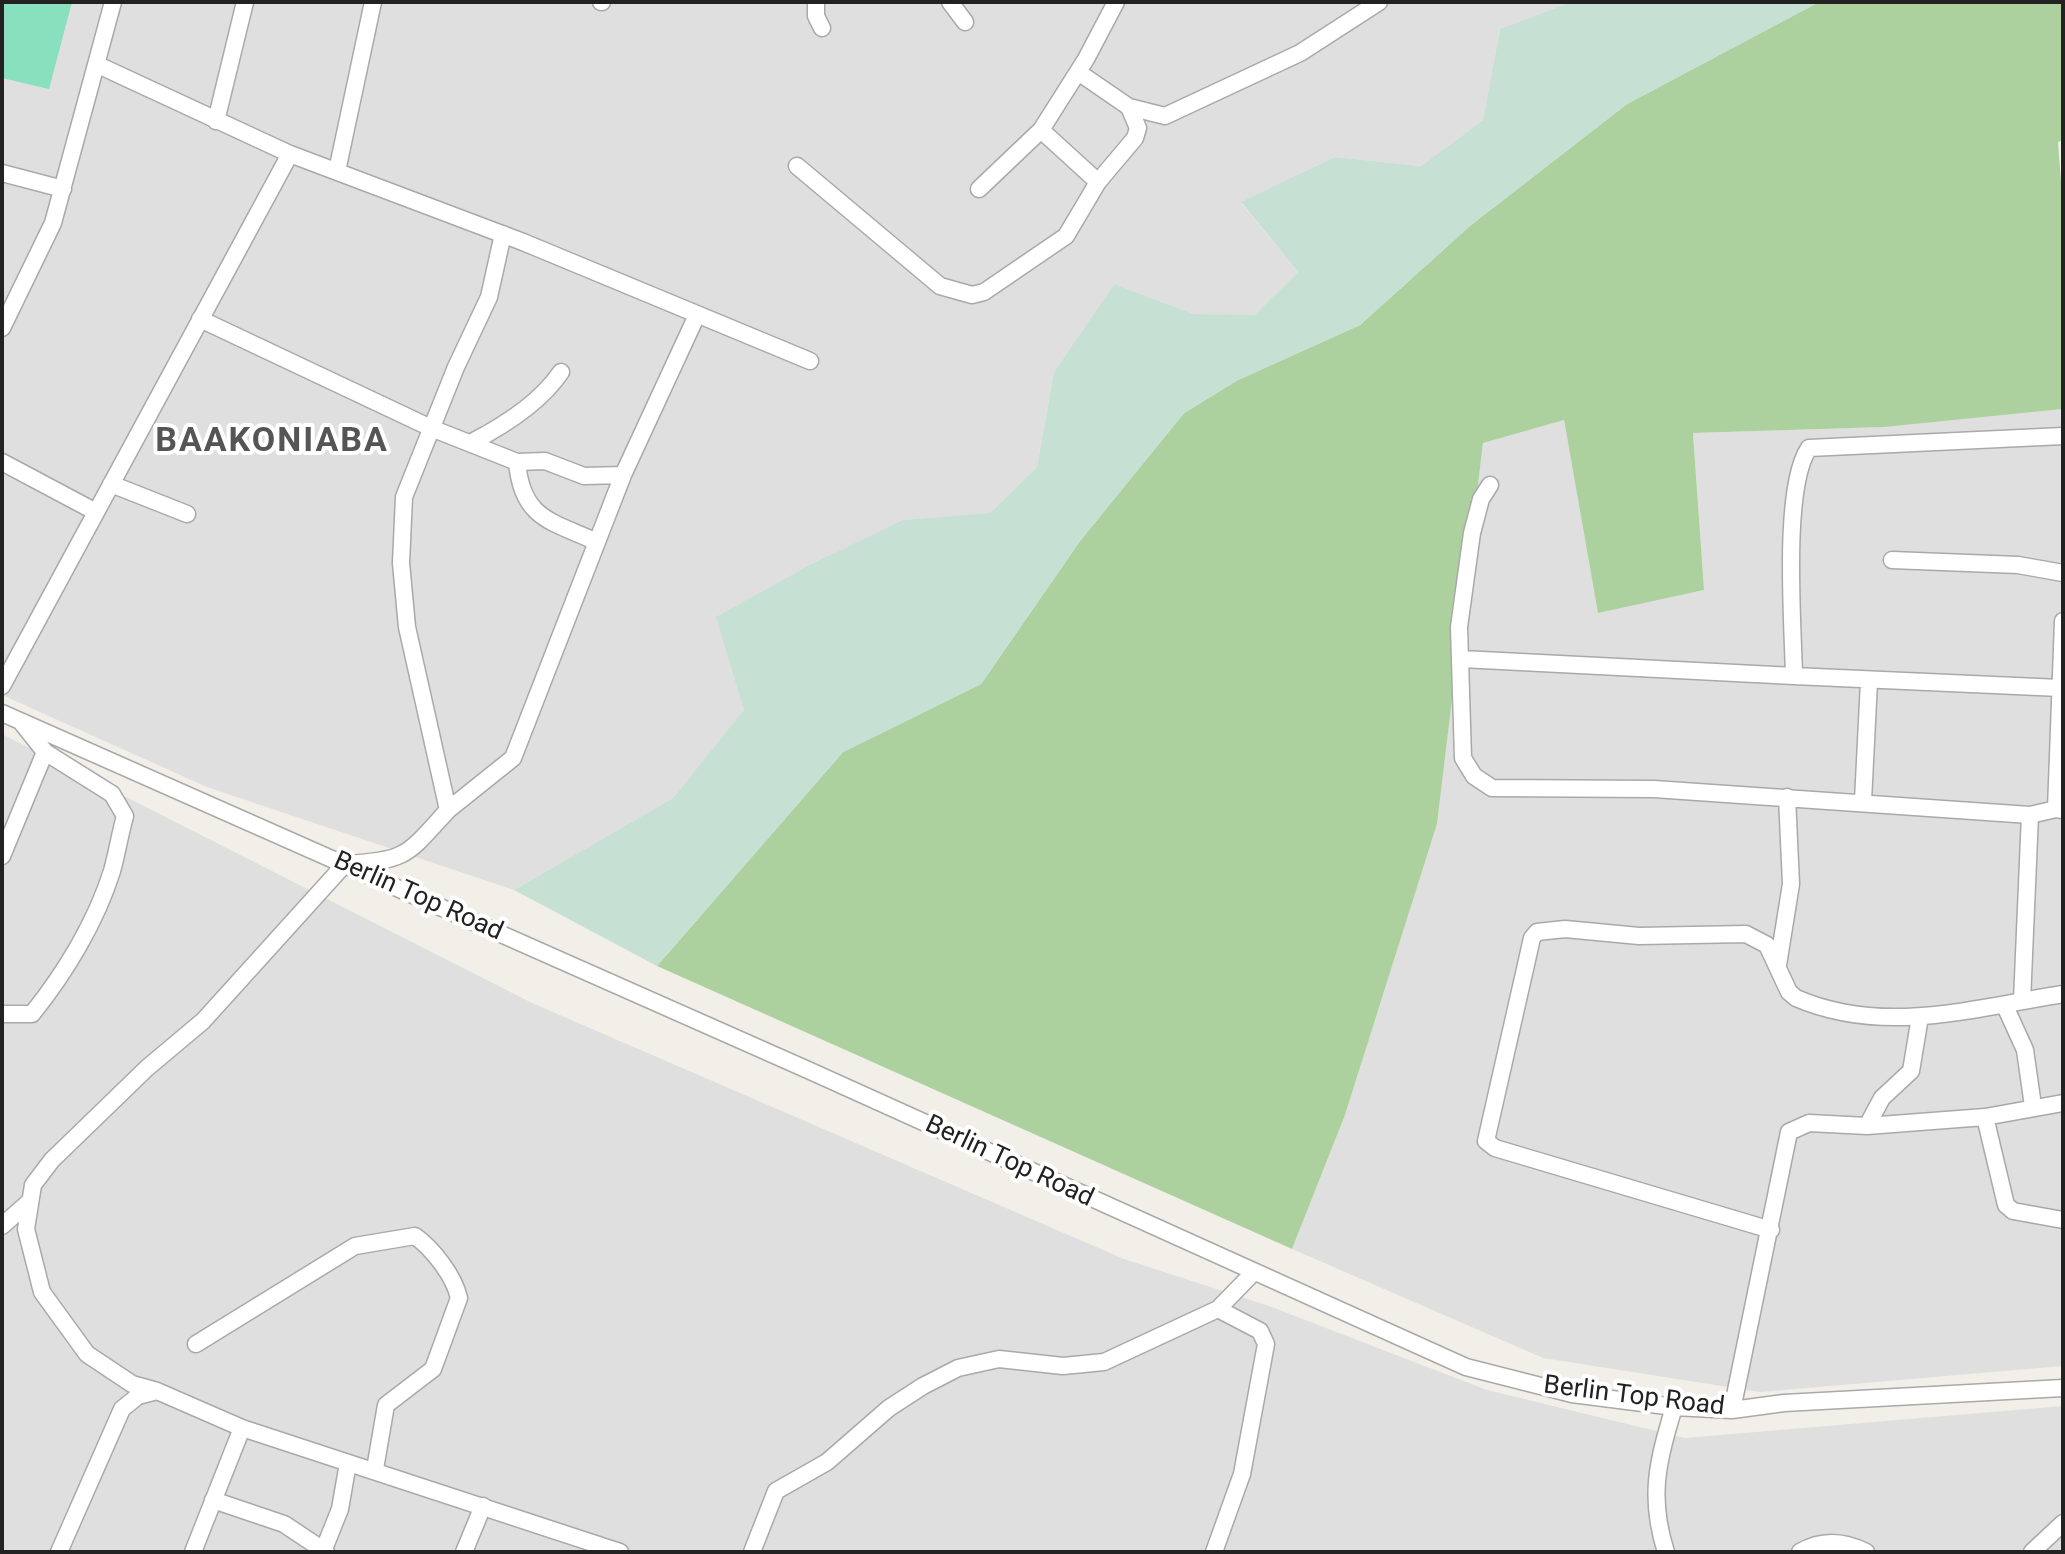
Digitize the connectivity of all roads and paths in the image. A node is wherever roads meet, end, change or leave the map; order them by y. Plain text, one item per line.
1 (113, 2) edge
2 (245, 2) edge
3 (373, 2) edge
4 (816, 2) edge
5 (950, 2) edge
6 (1116, 2) edge
7 (1379, 2) edge
8 (965, 22) dead end
9 (822, 28) dead end
10 (98, 65) junction
11 (1078, 72) junction
12 (1129, 107) junction
13 (216, 121) junction
14 (1041, 130) junction
15 (290, 154) junction
16 (797, 166) dead end
17 (337, 171) junction
18 (2, 173) edge
19 (1098, 182) junction
20 (63, 189) junction
21 (979, 189) dead end
22 (503, 234) junction
23 (7, 311) edge
24 (697, 315) junction
25 (200, 319) junction
26 (2, 328) edge
27 (810, 361) dead end
28 (561, 372) dead end
29 (431, 428) junction
30 (2063, 436) edge
31 (472, 442) junction
32 (2, 462) edge
33 (517, 462) junction
34 (623, 475) junction
35 (111, 484) junction
36 (1490, 485) dead end
37 (96, 512) junction
38 (187, 514) dead end
39 (597, 542) junction
40 (1892, 560) dead end
41 (2063, 573) edge
42 (2063, 621) edge
43 (1462, 659) junction
44 (1794, 676) junction
45 (1869, 681) junction
46 (2, 686) edge
47 (2060, 688) junction
48 (2, 713) edge
49 (21, 721) junction
50 (45, 752) junction
51 (1787, 797) junction
52 (1863, 801) junction
53 (448, 810) junction
54 (2060, 810) edge
55 (2030, 815) junction
56 (2, 856) edge
57 (345, 864) junction
58 (1778, 965) junction
59 (2063, 994) edge
60 (2022, 1001) junction
61 (2005, 1006) junction
62 (2, 1014) edge
63 (1920, 1017) junction
64 (2063, 1103) edge
65 (2033, 1106) junction
66 (1985, 1117) junction
67 (1867, 1126) junction
68 (30, 1201) junction
69 (2063, 1220) edge
70 (2, 1226) edge
71 (1771, 1230) junction
72 (1253, 1273) junction
73 (1218, 1309) junction
74 (196, 1344) dead end
75 (2063, 1388) edge
76 (157, 1391) junction
77 (1674, 1407) junction
78 (1732, 1410) junction
79 (242, 1428) junction
80 (348, 1463) junction
81 (375, 1469) junction
82 (213, 1500) junction
83 (483, 1506) junction
84 (2063, 1523) edge
85 (600, 1549) edge
86 (325, 1551) edge
87 (59, 1552) edge
88 (193, 1552) edge
89 (464, 1552) edge
90 (620, 1552) edge
91 (752, 1552) edge
92 (1214, 1552) edge
93 (1666, 1552) edge
94 (1800, 1552) edge
95 (1866, 1552) edge
96 (2032, 1552) edge

1 - 10 street
2 - 13 street
3 - 17 street
4 - 9 street
5 - 8 street
6 - 11 street
7 - 12 street
10 - 13 street
10 - 20 street
11 - 12 street
11 - 14 street
12 - 19 street
13 - 15 street
14 - 19 street
14 - 21 street
15 - 17 street
15 - 25 street
16 - 19 street
17 - 22 street
18 - 20 street
20 - 23 street
22 - 24 street
22 - 29 street
23 - 26 street
24 - 27 street
24 - 34 street
25 - 29 street
25 - 35 street
28 - 31 street
29 - 31 street
29 - 53 street
30 - 44 street
31 - 33 street
32 - 37 street
33 - 34 street
33 - 39 street
34 - 39 street
35 - 37 street
35 - 38 street
36 - 43 street
37 - 46 street
39 - 53 street
40 - 41 street
42 - 47 street
43 - 44 street
43 - 51 street
44 - 45 street
45 - 47 street
45 - 52 street
47 - 54 street
48 - 49 street, Berlin Top Road
49 - 50 street
49 - 57 street, Berlin Top Road
50 - 56 street
50 - 62 street
51 - 52 street
51 - 58 street
52 - 55 street
53 - 57 street
54 - 55 street
55 - 60 street
57 - 68 street
57 - 72 street, Berlin Top Road
58 - 63 street
58 - 71 street
59 - 60 street
60 - 61 street
61 - 63 street
61 - 65 street
63 - 67 street
64 - 65 street
65 - 66 street
66 - 67 street
66 - 69 street
67 - 71 street
68 - 70 street
68 - 76 street
71 - 78 street
72 - 73 street
72 - 77 street, Berlin Top Road
73 - 91 street
73 - 92 street
74 - 81 street
75 - 78 street, Berlin Top Road
76 - 79 street
76 - 87 street
77 - 78 street, Berlin Top Road
77 - 93 street
79 - 80 street
79 - 82 street
80 - 81 street
80 - 86 street
81 - 83 street
82 - 86 street
82 - 88 street
83 - 85 street
83 - 89 street
84 - 96 street
85 - 90 street
94 - 95 street

